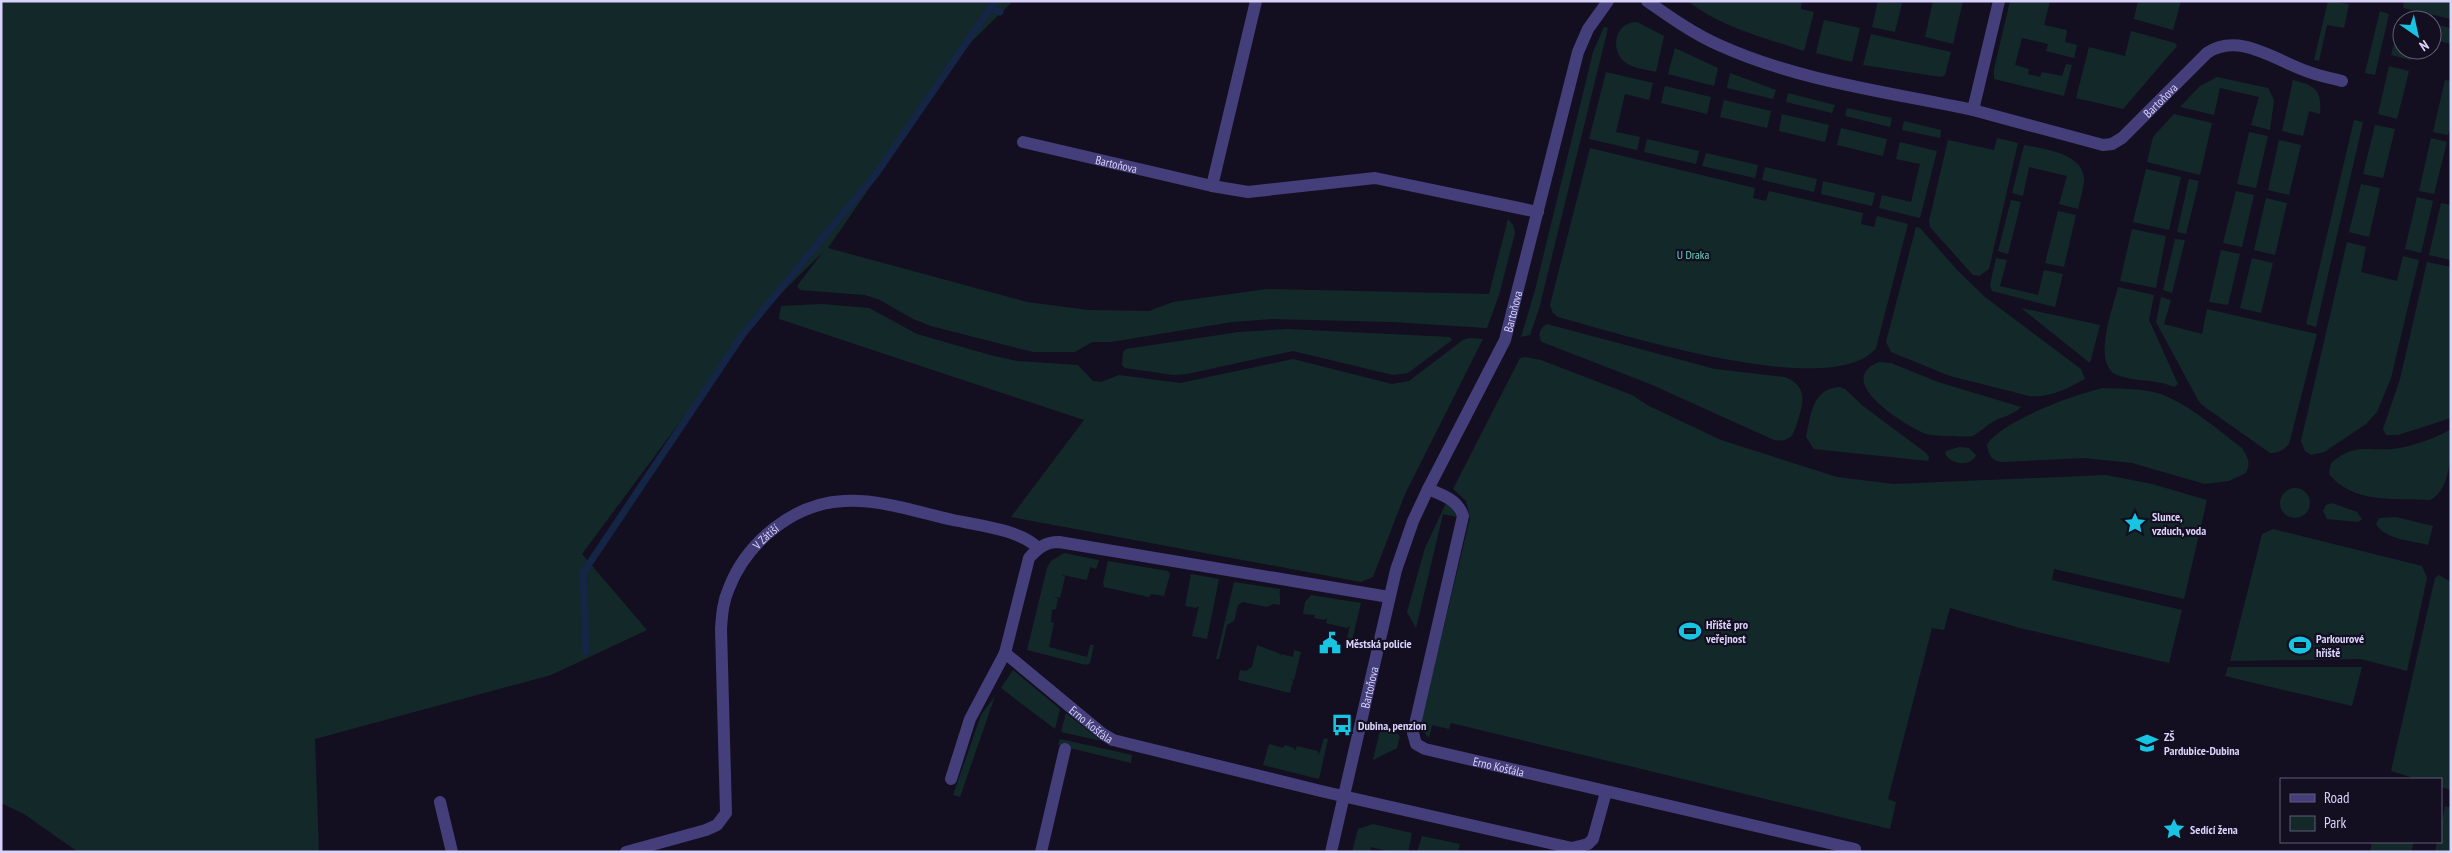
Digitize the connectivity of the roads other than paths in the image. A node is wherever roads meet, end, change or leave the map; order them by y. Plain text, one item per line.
1 (1256, 1) edge
2 (1608, 1) edge
3 (1647, 1) edge
4 (1999, 1) edge
5 (2342, 81) dead end
6 (1973, 110) junction
7 (1023, 142) dead end
8 (1212, 186) junction
9 (1538, 212) junction
10 (1428, 489) junction
11 (1038, 548) junction
12 (1388, 597) junction
13 (1005, 653) junction
14 (1065, 749) dead end
15 (951, 779) dead end
16 (1606, 792) junction
17 (1344, 796) junction
18 (440, 802) dead end
19 (452, 852) edge
20 (626, 852) edge
21 (1041, 852) edge
22 (1331, 852) edge
23 (1854, 852) edge

1 - 8 street
2 - 9 street, Bartoňova
3 - 6 street, Bartoňova
4 - 6 street
5 - 6 street, Bartoňova
7 - 8 street, Bartoňova
8 - 9 street, Bartoňova
9 - 10 street, Bartoňova
10 - 12 street, Bartoňova
10 - 16 street, Erno Košťála
11 - 12 street
11 - 13 street
11 - 20 street, V Zátiší
12 - 17 street, Bartoňova
13 - 15 street
13 - 17 street, Erno Košťála
14 - 21 street
16 - 17 street
16 - 23 street, Erno Košťála
17 - 22 street, Bartoňova
18 - 19 street

